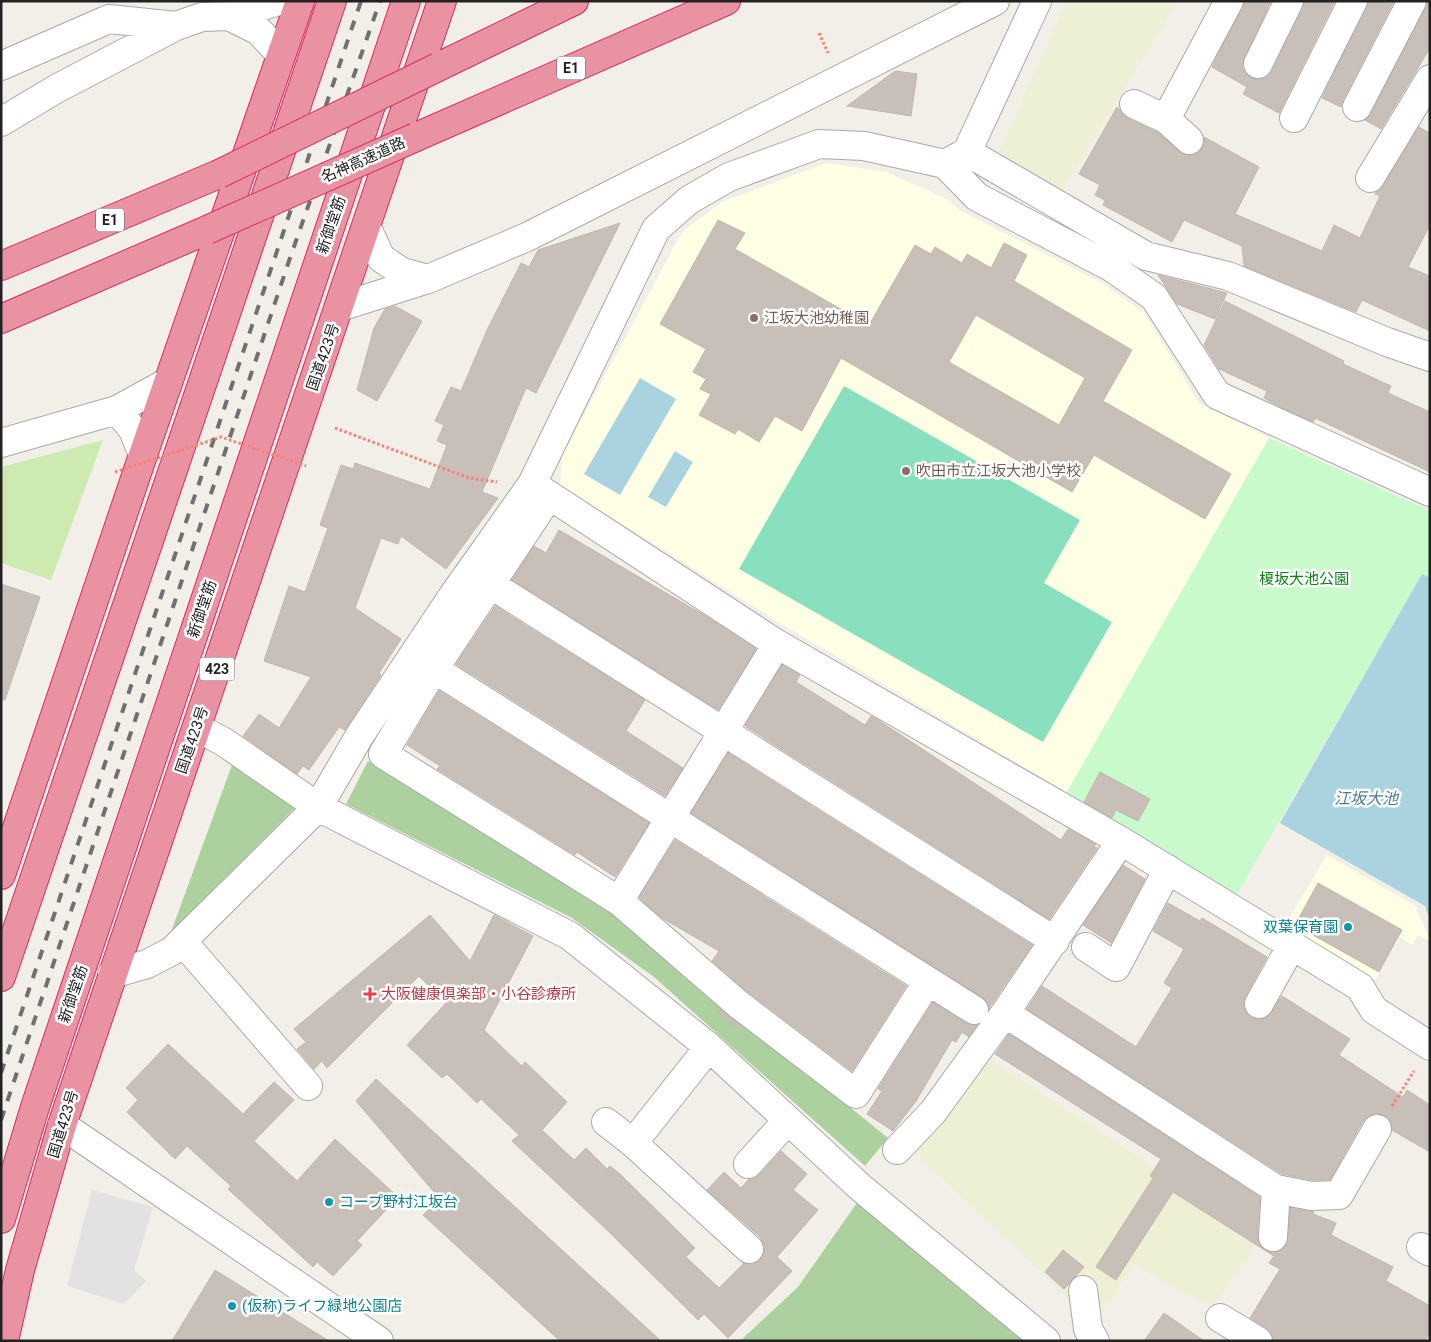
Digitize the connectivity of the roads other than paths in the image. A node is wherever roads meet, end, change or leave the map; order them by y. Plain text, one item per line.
1 (279, 1) edge
2 (300, 1) edge
3 (332, 1) edge
4 (406, 1) edge
5 (442, 1) edge
6 (574, 1) edge
7 (726, 1) edge
8 (995, 1) edge
9 (1037, 1) edge
10 (1229, 1) edge
11 (1290, 1) edge
12 (1353, 1) edge
13 (1412, 1) edge
14 (229, 16) junction
15 (176, 26) junction
16 (281, 55) junction
17 (1258, 64) dead end
18 (1, 66) edge
19 (1430, 79) edge
20 (1134, 104) dead end
21 (1357, 107) dead end
22 (1294, 118) dead end
23 (1166, 119) junction
24 (1, 122) edge
25 (1189, 140) dead end
26 (956, 158) junction
27 (1370, 178) dead end
28 (367, 228) junction
29 (1, 266) edge
30 (428, 279) junction
31 (340, 307) junction
32 (1, 319) edge
33 (1430, 357) edge
34 (168, 382) junction
35 (117, 410) junction
36 (1, 443) edge
37 (142, 455) junction
38 (540, 490) junction
39 (1430, 492) edge
40 (490, 584) junction
41 (777, 644) junction
42 (434, 669) junction
43 (197, 728) junction
44 (723, 732) junction
45 (318, 807) junction
46 (670, 818) junction
47 (1121, 841) junction
48 (1168, 870) junction
49 (1, 875) edge
50 (619, 901) junction
51 (182, 941) junction
52 (1055, 941) junction
53 (1292, 945) junction
54 (1086, 947) dead end
55 (112, 974) junction
56 (1, 977) edge
57 (928, 981) junction
58 (1258, 1004) dead end
59 (974, 1010) dead end
60 (1005, 1013) junction
61 (709, 1047) junction
62 (1424, 1055) edge
63 (308, 1086) dead end
64 (787, 1121) junction
65 (606, 1122) dead end
66 (62, 1125) junction
67 (1377, 1129) road end
68 (633, 1144) junction
69 (897, 1150) dead end
70 (748, 1164) dead end
71 (1276, 1189) junction
72 (1, 1219) edge
73 (1273, 1237) dead end
74 (749, 1249) dead end
75 (1083, 1290) dead end
76 (1220, 1318) dead end
77 (4, 1341) edge
78 (379, 1341) edge
79 (1046, 1341) edge
80 (1095, 1341) edge
81 (1258, 1341) edge

1 - 14 street
2 - 16 highway
3 - 56 highway
4 - 72 highway, 新御堂筋 / 423
5 - 28 highway, 国道423号 / 423
6 - 29 highway, E1, bridge
7 - 32 highway, 名神高速道路 / E1, bridge
8 - 30 street
9 - 26 street
10 - 23 street
11 - 17 street
12 - 22 street
13 - 21 street
14 - 15 street
14 - 16 street
15 - 18 street
15 - 24 street
16 - 34 highway
19 - 27 street
20 - 23 street
23 - 25 street
26 - 33 street
26 - 38 street
26 - 39 street
28 - 30 street
28 - 31 highway, 国道423号 / 423
30 - 31 street
31 - 43 highway, 国道423号 / 423
34 - 35 street
34 - 37 highway
35 - 36 street
35 - 37 street
37 - 49 highway
38 - 40 street
38 - 41 street
38 - 45 street
40 - 42 street
40 - 44 street
41 - 44 street
41 - 47 street
42 - 46 street
42 - 50 street
43 - 45 street
43 - 55 highway, 国道423号 / 423
44 - 46 street
44 - 52 street
45 - 51 street
45 - 61 street
46 - 50 street
46 - 57 street
47 - 48 street
47 - 52 street
48 - 53 street
48 - 54 street
50 - 57 street
51 - 55 street
51 - 63 street
52 - 60 street
53 - 58 street
53 - 62 street
55 - 66 highway, 国道423号 / 423
57 - 59 street
60 - 69 street
60 - 71 street
61 - 64 street
61 - 68 street
64 - 70 street
64 - 79 street
65 - 68 street
66 - 77 highway, 国道423号 / 423
66 - 78 street
67 - 71 street
68 - 74 street
71 - 73 street
75 - 80 street
76 - 81 street

